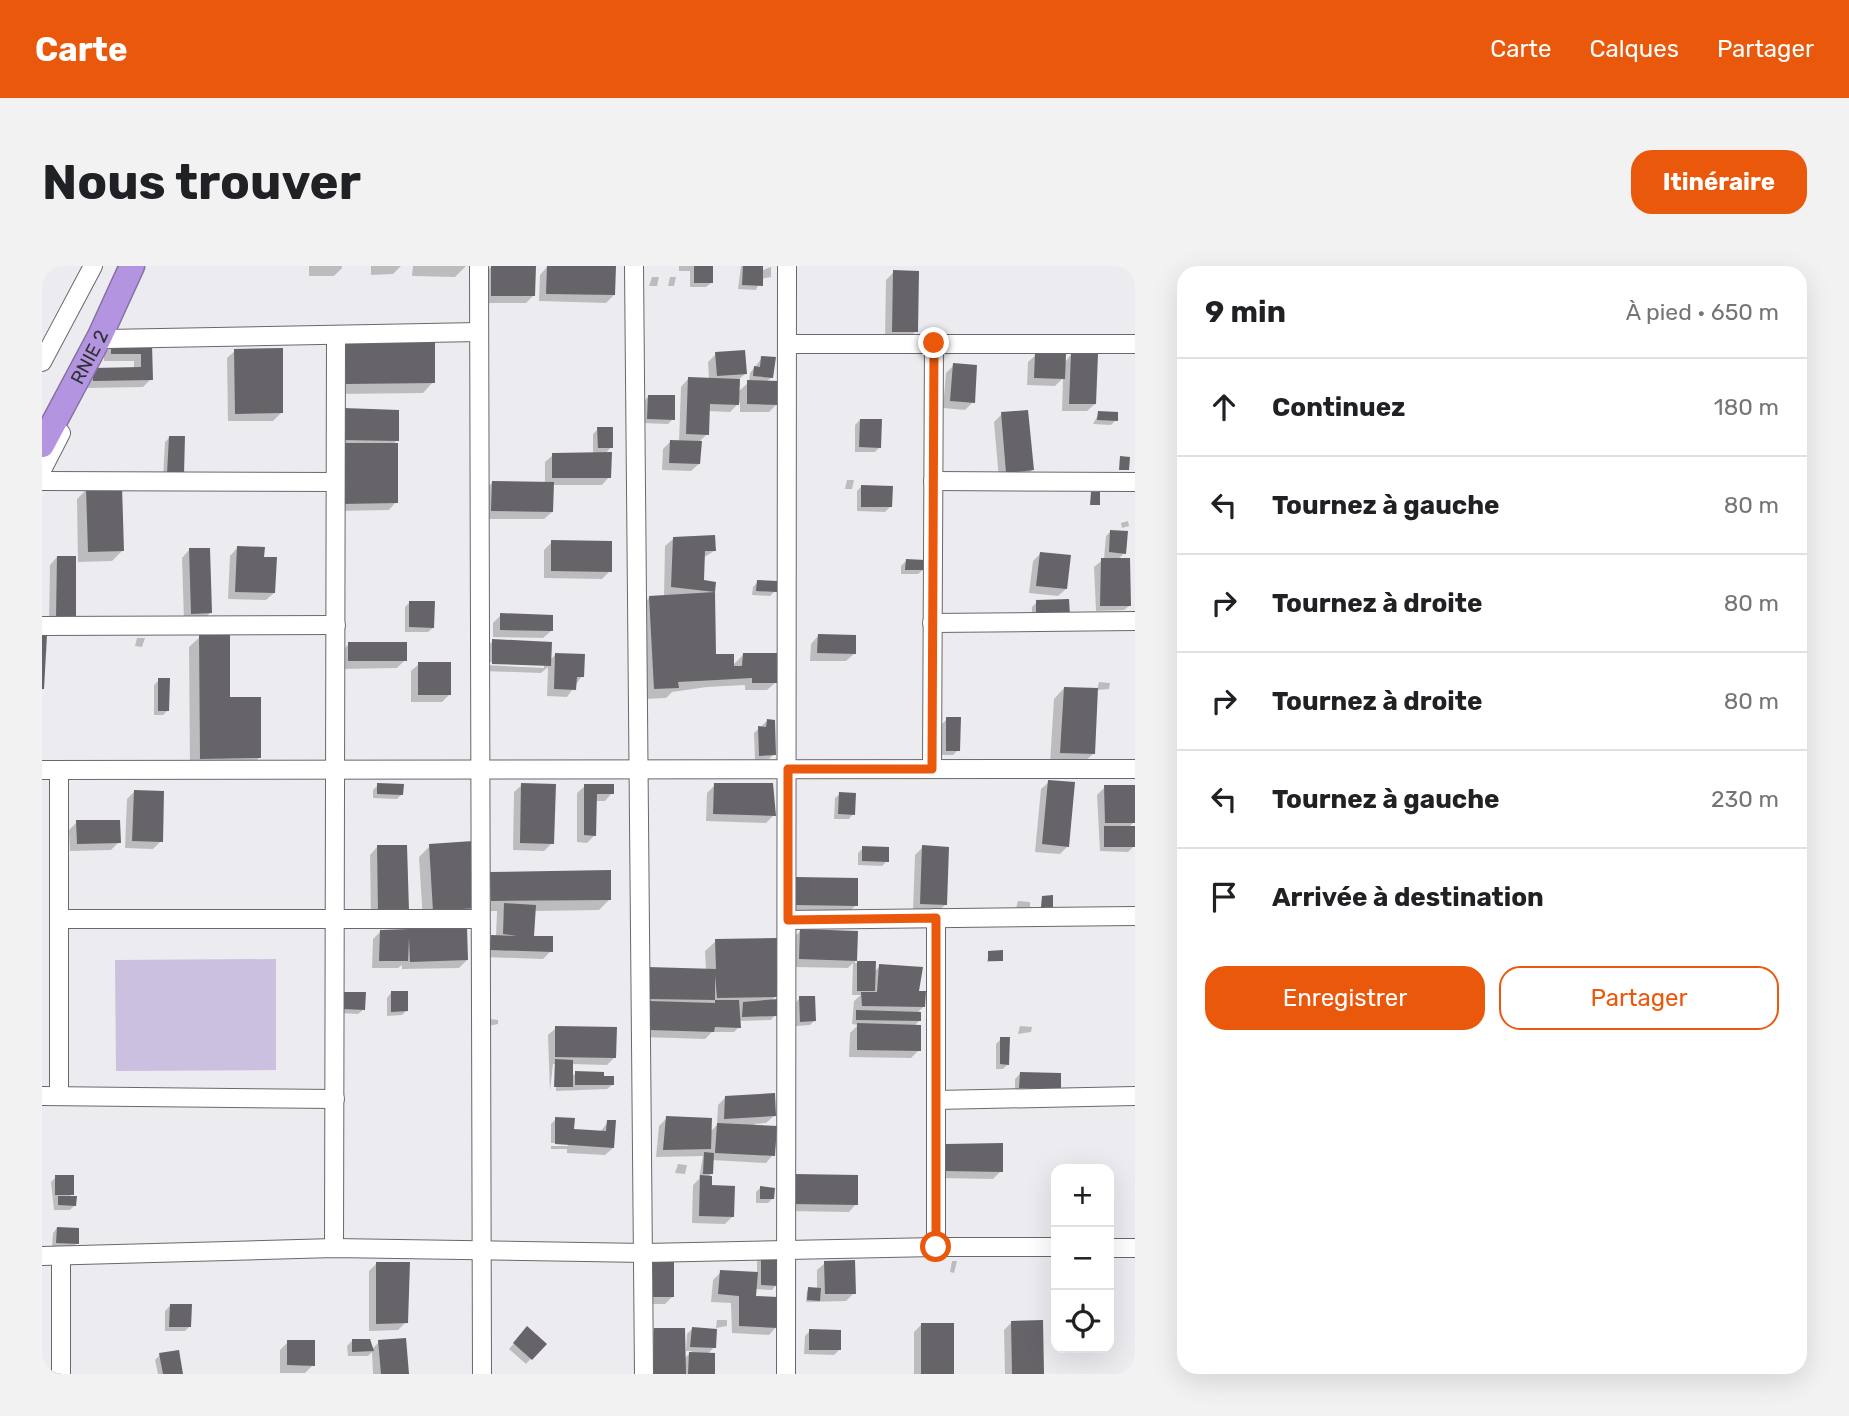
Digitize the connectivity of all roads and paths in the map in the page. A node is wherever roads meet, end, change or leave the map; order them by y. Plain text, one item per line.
1 (93, 266) edge
2 (117, 266) edge
3 (132, 266) edge
4 (144, 266) edge
5 (479, 266) edge
6 (634, 266) edge
7 (787, 266) edge
8 (479, 332) junction
9 (336, 335) junction
10 (103, 337) junction
11 (934, 343) junction
12 (787, 344) junction
13 (1135, 344) edge
14 (42, 362) edge
15 (42, 409) edge
16 (42, 445) edge
17 (42, 470) edge
18 (42, 481) edge
19 (933, 481) junction
20 (335, 482) junction
21 (1135, 482) edge
22 (1135, 621) edge
23 (932, 623) junction
24 (336, 625) junction
25 (42, 626) edge
26 (50, 769) edge
27 (337, 769) junction
28 (478, 769) junction
29 (638, 769) junction
30 (788, 769) junction
31 (932, 769) junction
32 (1135, 769) edge
33 (1135, 916) edge
34 (936, 918) junction
35 (59, 919) junction
36 (336, 919) junction
37 (480, 919) junction
38 (788, 920) junction
39 (50, 1096) edge
40 (1135, 1096) edge
41 (335, 1099) junction
42 (936, 1100) junction
43 (936, 1247) junction
44 (1051, 1247) edge
45 (334, 1248) junction
46 (1114, 1248) edge
47 (1135, 1248) edge
48 (788, 1250) junction
49 (481, 1251) junction
50 (645, 1253) junction
51 (42, 1256) edge
52 (61, 1256) junction
53 (61, 1374) edge
54 (482, 1374) edge
55 (644, 1374) edge
56 (786, 1374) edge

1 - 14 street
2 - 15 highway, RNIE 2 / RNIE 2
3 - 10 highway, RNIE 2 / RNIE 2
4 - 10 street
5 - 8 street
6 - 29 street
7 - 12 street
8 - 9 street
8 - 28 street
9 - 10 street
9 - 20 street
10 - 16 highway, RNIE 2 / RNIE 2
10 - 17 street
11 - 12 street
11 - 13 street
11 - 19 street
12 - 30 street
18 - 20 street
19 - 21 street
19 - 23 street
20 - 24 street
22 - 23 street
23 - 31 street
24 - 25 street
24 - 27 street
26 - 27 street
26 - 35 street
27 - 28 street
27 - 36 street
28 - 29 street
28 - 37 street
29 - 30 street
29 - 50 street
30 - 31 street
30 - 38 street
31 - 32 street
33 - 34 street
34 - 38 street
34 - 42 street
35 - 36 street
35 - 39 street
36 - 37 street
36 - 41 street
37 - 49 street
38 - 48 street
39 - 41 street
40 - 42 street
41 - 45 street
42 - 43 street
43 - 44 street
43 - 48 street
45 - 49 street
45 - 52 street
46 - 47 street
48 - 50 street
48 - 56 street
49 - 50 street
49 - 54 street
50 - 55 street
51 - 52 street
52 - 53 street

